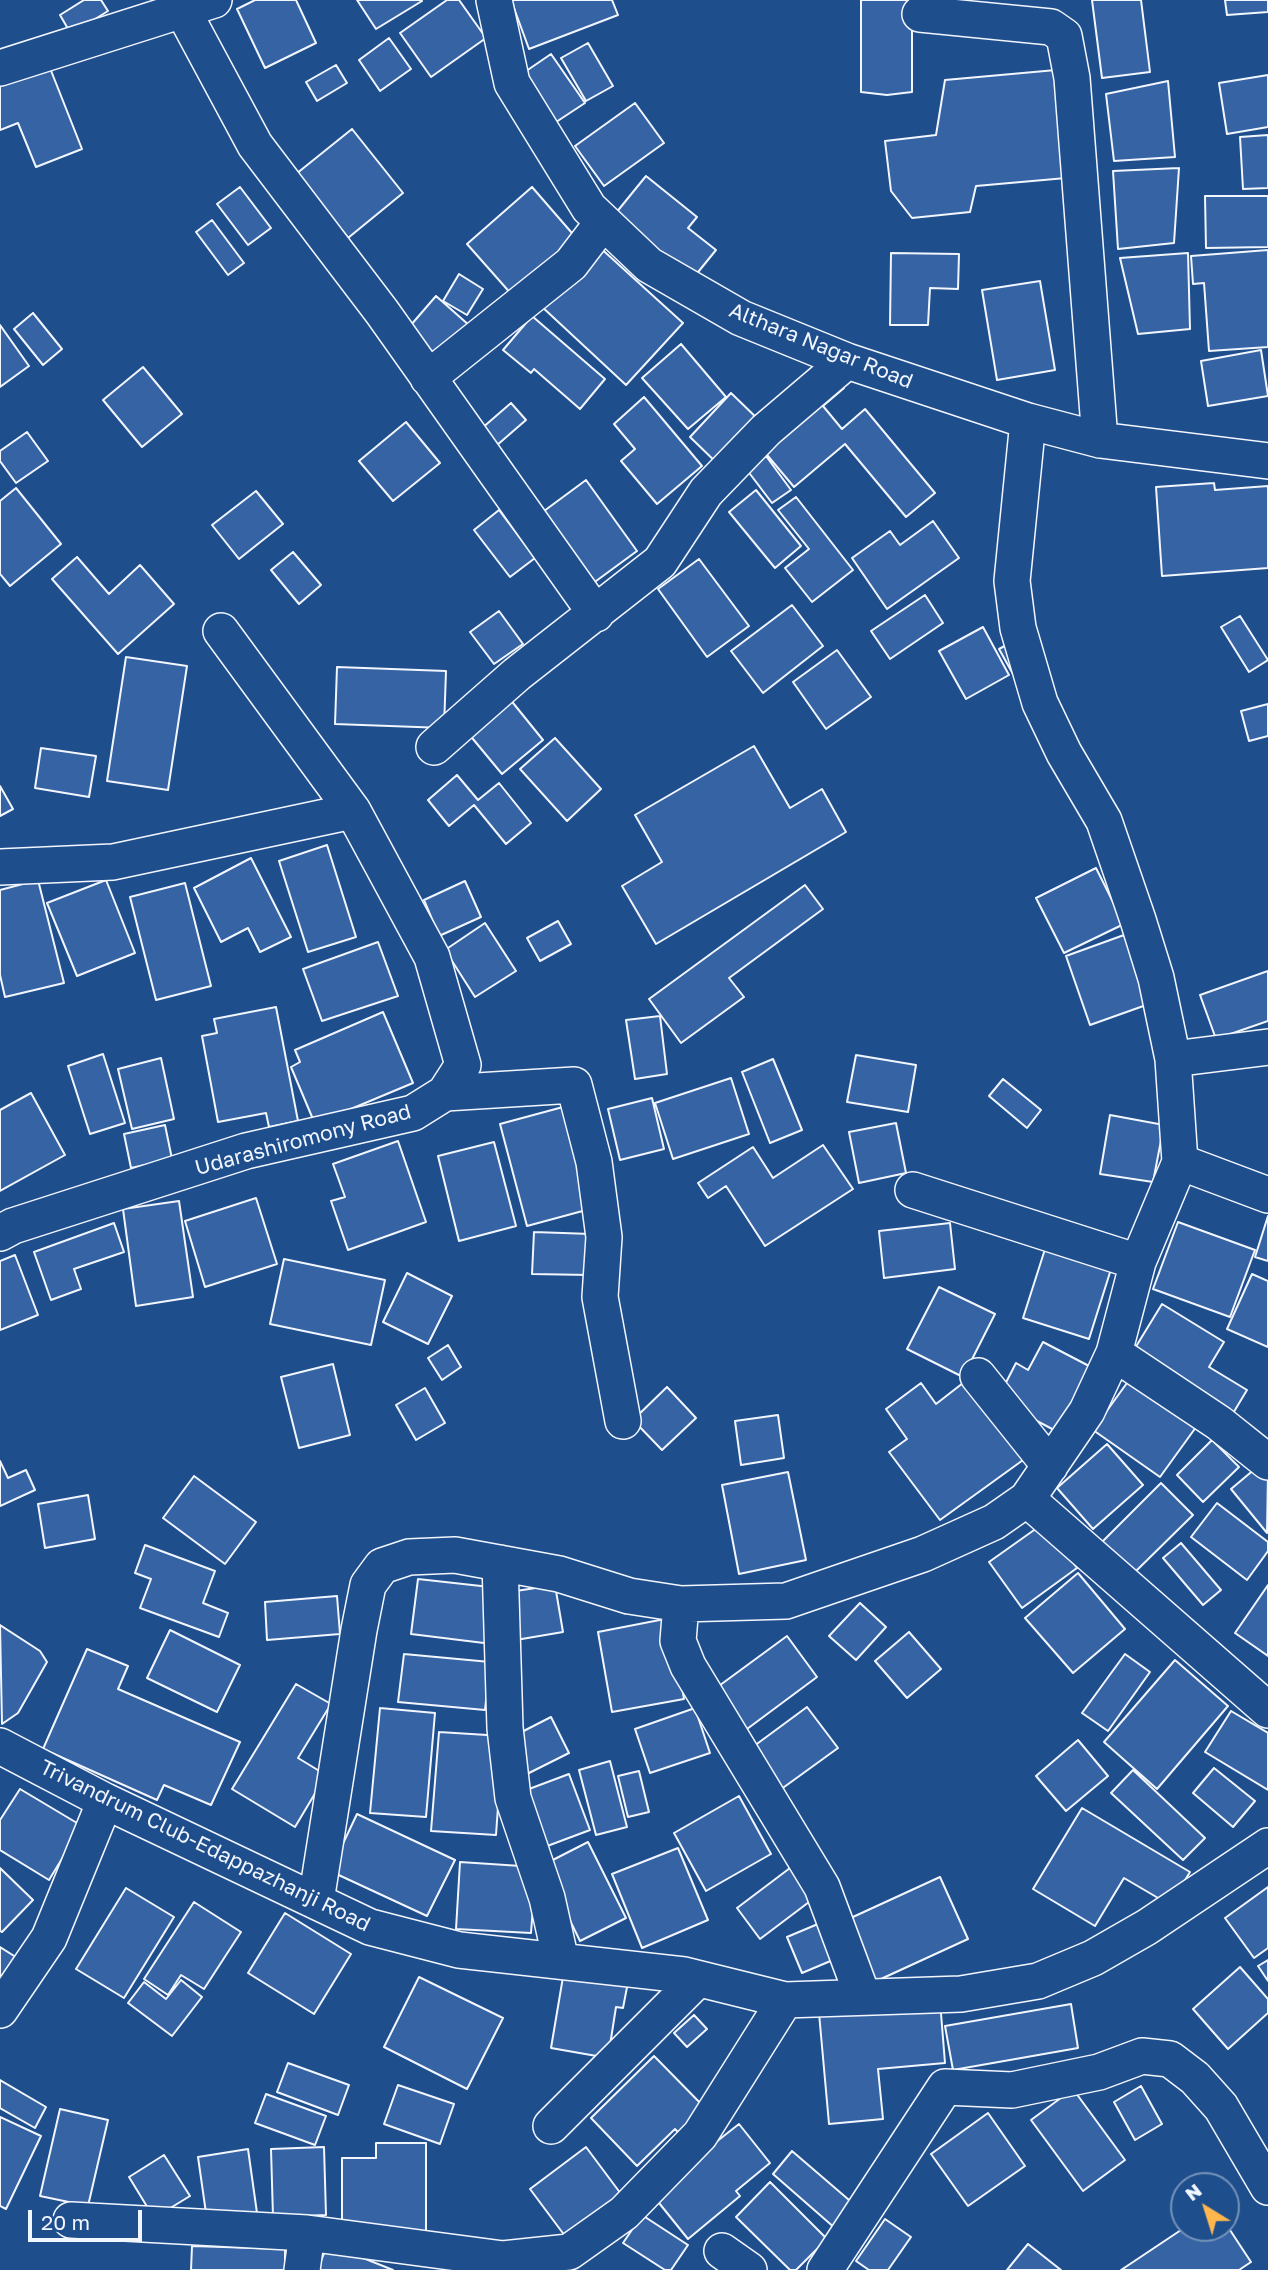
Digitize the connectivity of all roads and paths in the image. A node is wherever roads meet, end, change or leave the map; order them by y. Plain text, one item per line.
1 (494, 0) edge
2 (198, 5) edge
3 (123, 13) edge
4 (920, 14) dead end
5 (0, 68) edge
6 (603, 222) junction
7 (847, 361) junction
8 (428, 378) junction
9 (1028, 421) junction
10 (1100, 440) junction
11 (1268, 461) edge
12 (596, 614) junction
13 (221, 631) dead end
14 (434, 747) dead end
15 (353, 811) junction
16 (0, 867) edge
17 (1268, 1047) edge
18 (1173, 1059) junction
19 (445, 1093) junction
20 (1180, 1162) junction
21 (912, 1190) dead end
22 (1268, 1195) edge
23 (0, 1233) edge
24 (1138, 1262) junction
25 (1114, 1353) junction
26 (978, 1376) dead end
27 (623, 1421) dead end
28 (1268, 1462) edge
29 (1050, 1465) junction
30 (1027, 1499) junction
31 (500, 1563) junction
32 (681, 1604) junction
33 (1268, 1710) edge
34 (0, 1746) edge
35 (105, 1801) junction
36 (1268, 1846) edge
37 (316, 1901) junction
38 (561, 1961) junction
39 (698, 1979) junction
40 (863, 1997) junction
41 (785, 2000) junction
42 (0, 2010) edge
43 (551, 2126) dead end
44 (1268, 2187) edge
45 (71, 2220) dead end
46 (307, 2233) junction
47 (302, 2270) edge
48 (825, 2270) edge

1 - 6 street, Althara Nagar Road
2 - 3 street
2 - 8 street
3 - 5 street
4 - 10 street
6 - 7 street, Althara Nagar Road
6 - 8 street
7 - 9 street, Althara Nagar Road
7 - 12 street
8 - 12 street
9 - 10 street, Althara Nagar Road
9 - 18 street
10 - 11 street, Althara Nagar Road
12 - 14 street
13 - 15 street, Udarashiromony Road
15 - 16 street
15 - 19 street, Udarashiromony Road
17 - 18 street
18 - 20 street
19 - 23 street, Udarashiromony Road
19 - 27 street
20 - 22 street
20 - 24 street
21 - 24 street
24 - 25 street
25 - 28 street
25 - 29 street
26 - 29 street
29 - 30 street
30 - 32 street
30 - 33 street
31 - 32 street
31 - 37 street
31 - 38 street
32 - 40 street
34 - 35 street, Trivandrum Club-Edappazhanji Road
35 - 37 street, Trivandrum Club-Edappazhanji Road
35 - 42 street
36 - 40 street, Trivandrum Club-Edappazhanji Road
37 - 38 street, Trivandrum Club-Edappazhanji Road
38 - 39 street, Trivandrum Club-Edappazhanji Road
39 - 41 street, Trivandrum Club-Edappazhanji Road
39 - 43 street
40 - 41 street, Trivandrum Club-Edappazhanji Road
41 - 46 street
44 - 48 street
45 - 46 street
46 - 47 street

